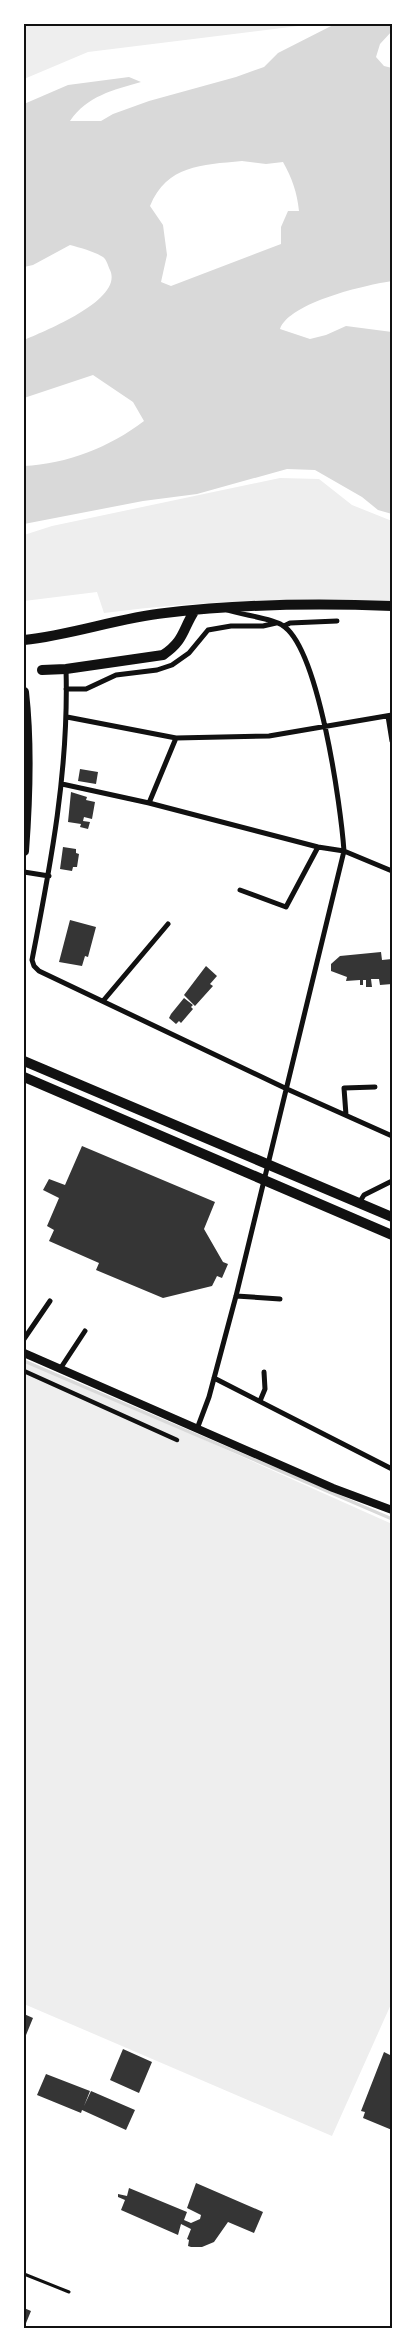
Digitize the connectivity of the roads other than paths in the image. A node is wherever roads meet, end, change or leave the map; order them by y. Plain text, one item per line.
1 (392, 606) edge
2 (220, 608) junction
3 (194, 610) junction
4 (338, 621) dead end
5 (277, 623) junction
6 (284, 626) junction
7 (24, 640) edge
8 (42, 670) dead end
9 (66, 670) junction
10 (66, 689) junction
11 (24, 692) edge
12 (390, 716) edge
13 (67, 717) junction
14 (326, 727) junction
15 (176, 738) junction
16 (392, 741) edge
17 (62, 784) junction
18 (149, 803) junction
19 (318, 847) junction
20 (24, 851) edge
21 (344, 851) junction
22 (392, 871) edge
23 (24, 872) edge
24 (49, 876) junction
25 (240, 890) dead end
26 (168, 924) dead end
27 (103, 1001) junction
28 (24, 1061) edge
29 (24, 1077) edge
30 (376, 1087) dead end
31 (287, 1089) junction
32 (346, 1115) junction
33 (392, 1136) edge
34 (268, 1165) junction
35 (265, 1181) junction
36 (392, 1181) edge
37 (359, 1203) junction
38 (392, 1217) edge
39 (392, 1235) edge
40 (236, 1296) junction
41 (280, 1299) dead end
42 (50, 1301) dead end
43 (85, 1332) dead end
44 (24, 1339) edge
45 (24, 1353) edge
46 (60, 1369) junction
47 (24, 1371) edge
48 (264, 1372) dead end
49 (214, 1378) junction
50 (260, 1401) junction
51 (197, 1429) junction
52 (177, 1440) dead end
53 (392, 1468) edge
54 (392, 1510) edge
55 (24, 2274) edge
56 (69, 2292) dead end

1 - 2 main road
2 - 3 main road
2 - 5 street
3 - 7 main road
3 - 9 main road
4 - 6 street
5 - 6 street
5 - 10 street
6 - 14 street
8 - 9 main road
9 - 10 street
10 - 13 street
11 - 20 main road
12 - 14 street
12 - 16 street
13 - 15 street
13 - 17 street
14 - 15 street
14 - 21 street
15 - 18 street
17 - 18 street
17 - 24 street
18 - 19 street
19 - 21 street
19 - 25 street
21 - 22 street
21 - 31 street
23 - 24 street
24 - 27 street
26 - 27 street
27 - 31 street
28 - 34 main road
29 - 35 main road
30 - 32 street
31 - 32 street
31 - 34 street
32 - 33 street
34 - 35 street
34 - 37 main road
35 - 39 main road
35 - 40 street
36 - 37 street
37 - 38 main road
40 - 41 street
40 - 49 street
42 - 44 street
43 - 46 street
45 - 46 street
46 - 51 street
47 - 52 street
48 - 50 street
49 - 50 street
49 - 51 street
50 - 53 street
51 - 54 street
55 - 56 lane

